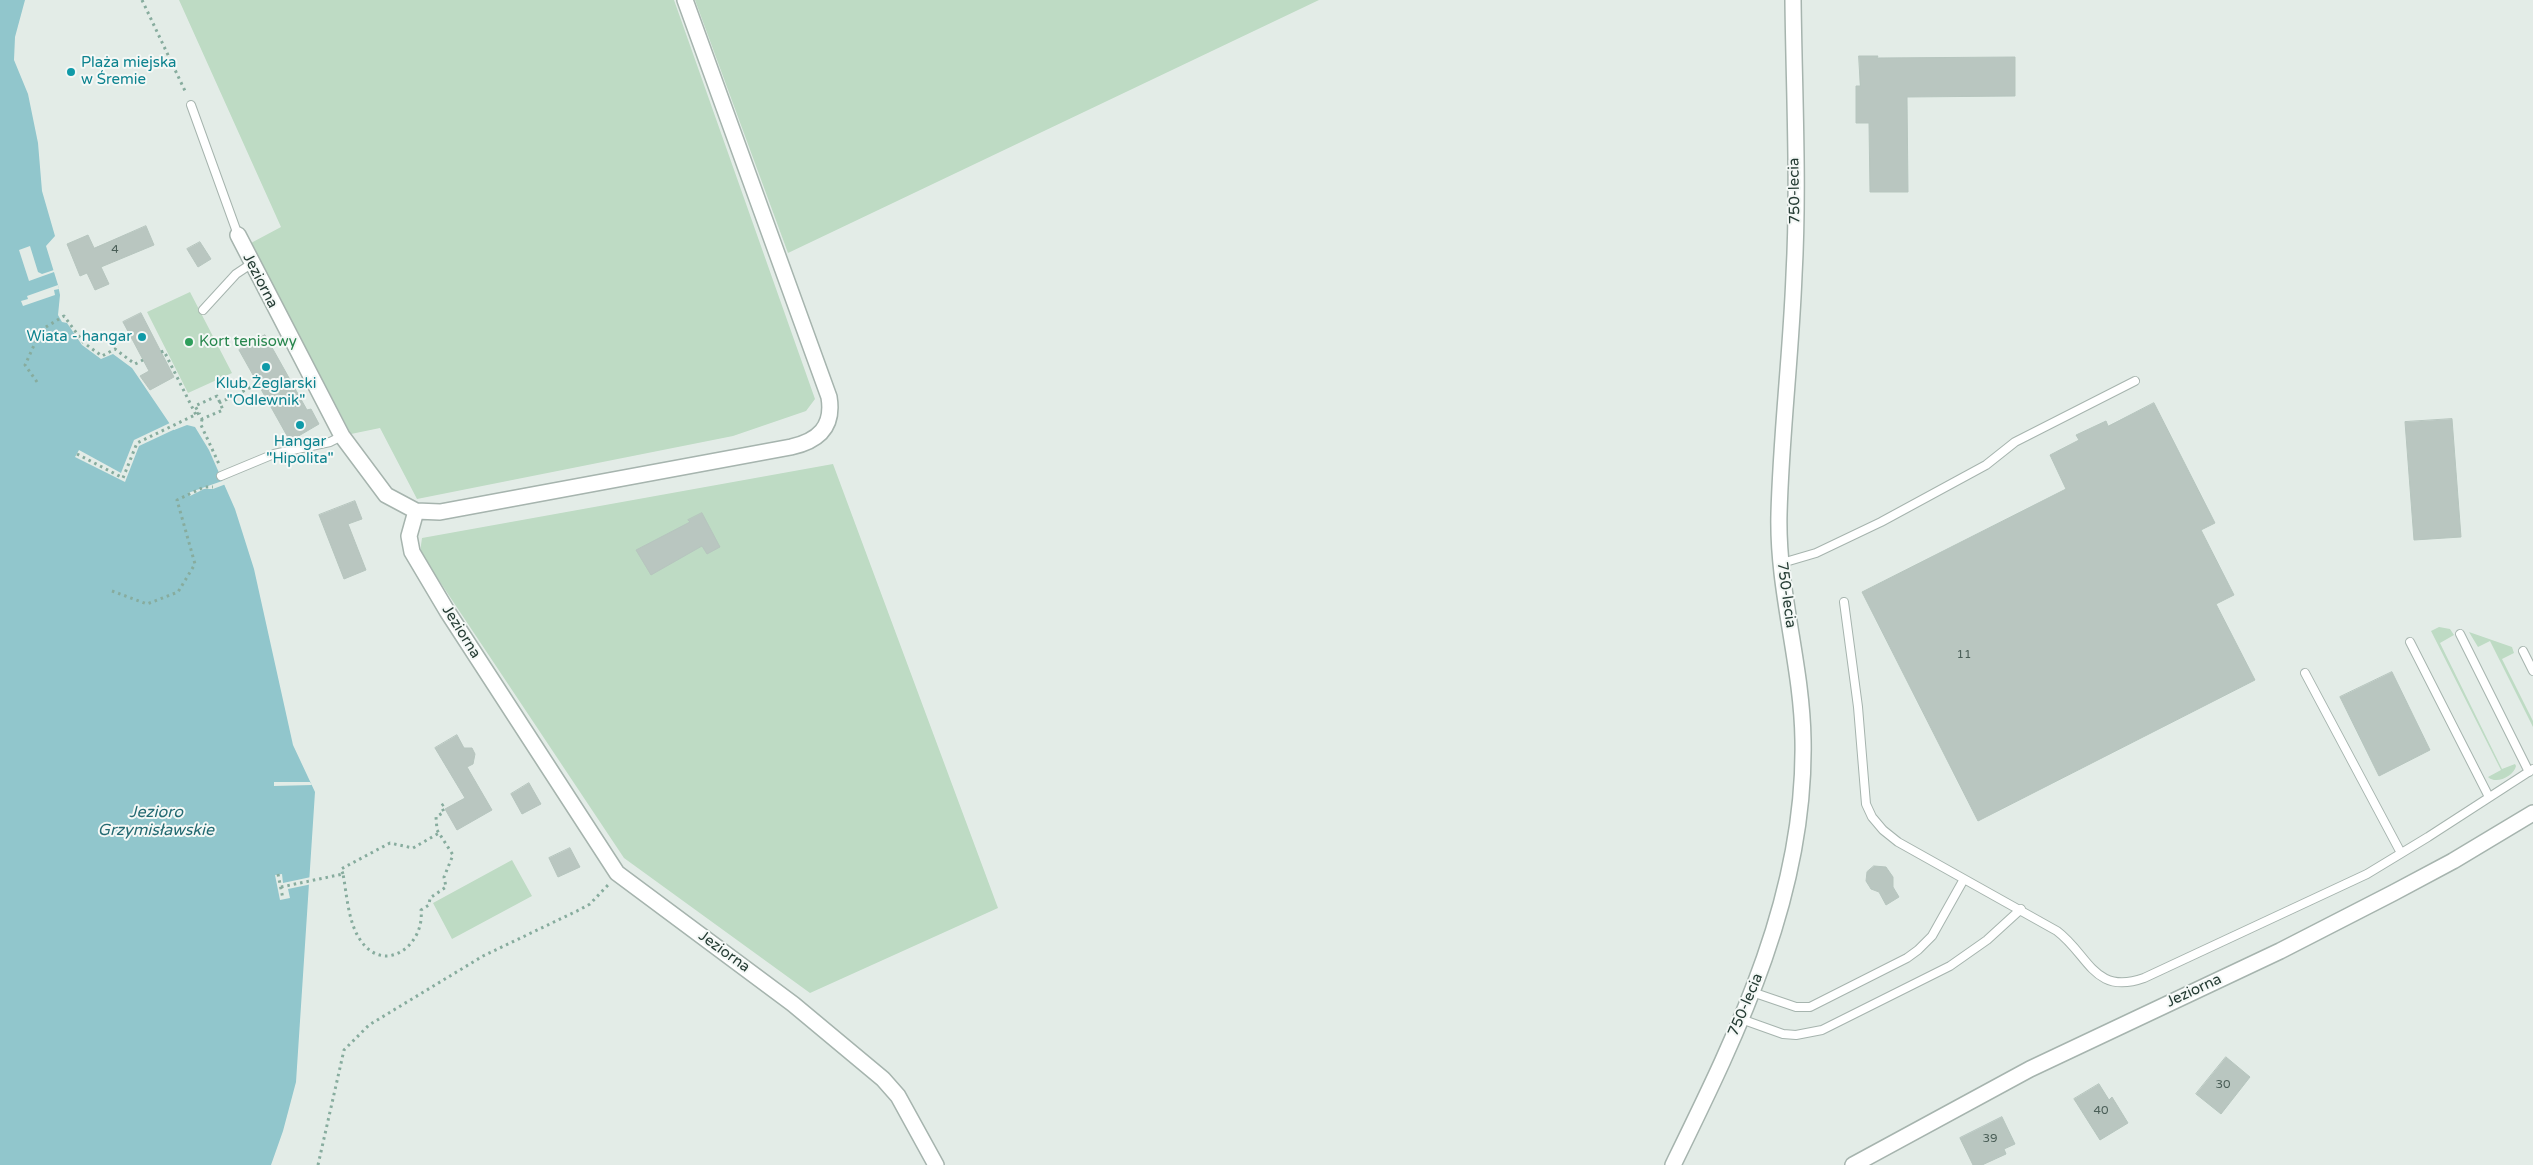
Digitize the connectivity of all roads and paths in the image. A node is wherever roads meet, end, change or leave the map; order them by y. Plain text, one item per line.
1 (142, 0) edge
2 (685, 0) edge
3 (1793, 0) edge
4 (190, 105) joint
5 (238, 235) joint
6 (251, 264) junction
7 (203, 310) dead end
8 (161, 352) dead end
9 (143, 360) dead end
10 (2134, 381) dead end
11 (37, 382) dead end
12 (258, 384) dead end
13 (220, 403) junction
14 (197, 414) junction
15 (202, 419) junction
16 (342, 436) junction
17 (77, 454) dead end
18 (221, 478) junction
19 (416, 511) junction
20 (1782, 563) junction
21 (112, 591) dead end
22 (1844, 602) dead end
23 (2460, 634) dead end
24 (2410, 642) dead end
25 (2522, 651) dead end
26 (2533, 671) edge
27 (2305, 673) dead end
28 (2531, 771) edge
29 (2489, 797) junction
30 (444, 804) dead end
31 (2533, 813) edge
32 (439, 833) junction
33 (2401, 854) junction
34 (617, 873) junction
35 (278, 874) dead end
36 (342, 874) junction
37 (1964, 879) junction
38 (281, 887) junction
39 (283, 899) dead end
40 (2021, 909) junction
41 (1752, 992) junction
42 (1740, 1019) junction
43 (318, 1165) edge
44 (936, 1165) edge
45 (1673, 1165) edge
46 (1853, 1165) edge

1 - 4 path
2 - 19 street
3 - 20 street, 750-lecia
4 - 5 lane, Jeziorna
5 - 6 street, Jeziorna
6 - 7 lane
6 - 16 street, Jeziorna
8 - 14 path
9 - 11 path
10 - 20 lane
12 - 13 path
13 - 14 path
13 - 15 path
14 - 15 path
14 - 17 path
15 - 18 path
16 - 18 lane
16 - 19 street, Jeziorna
18 - 21 path
19 - 34 street, Jeziorna
20 - 41 street, 750-lecia
22 - 37 lane
23 - 28 lane
24 - 29 lane
25 - 26 lane
27 - 33 lane
28 - 29 lane
29 - 33 lane
30 - 32 path
31 - 46 street, Jeziorna
32 - 36 path
32 - 36 path
33 - 40 lane
34 - 43 path
34 - 44 street, Jeziorna
35 - 38 path
36 - 38 path
37 - 40 lane
37 - 41 lane
38 - 39 path
40 - 42 lane
41 - 42 street, 750-lecia
42 - 45 street, 750-lecia

